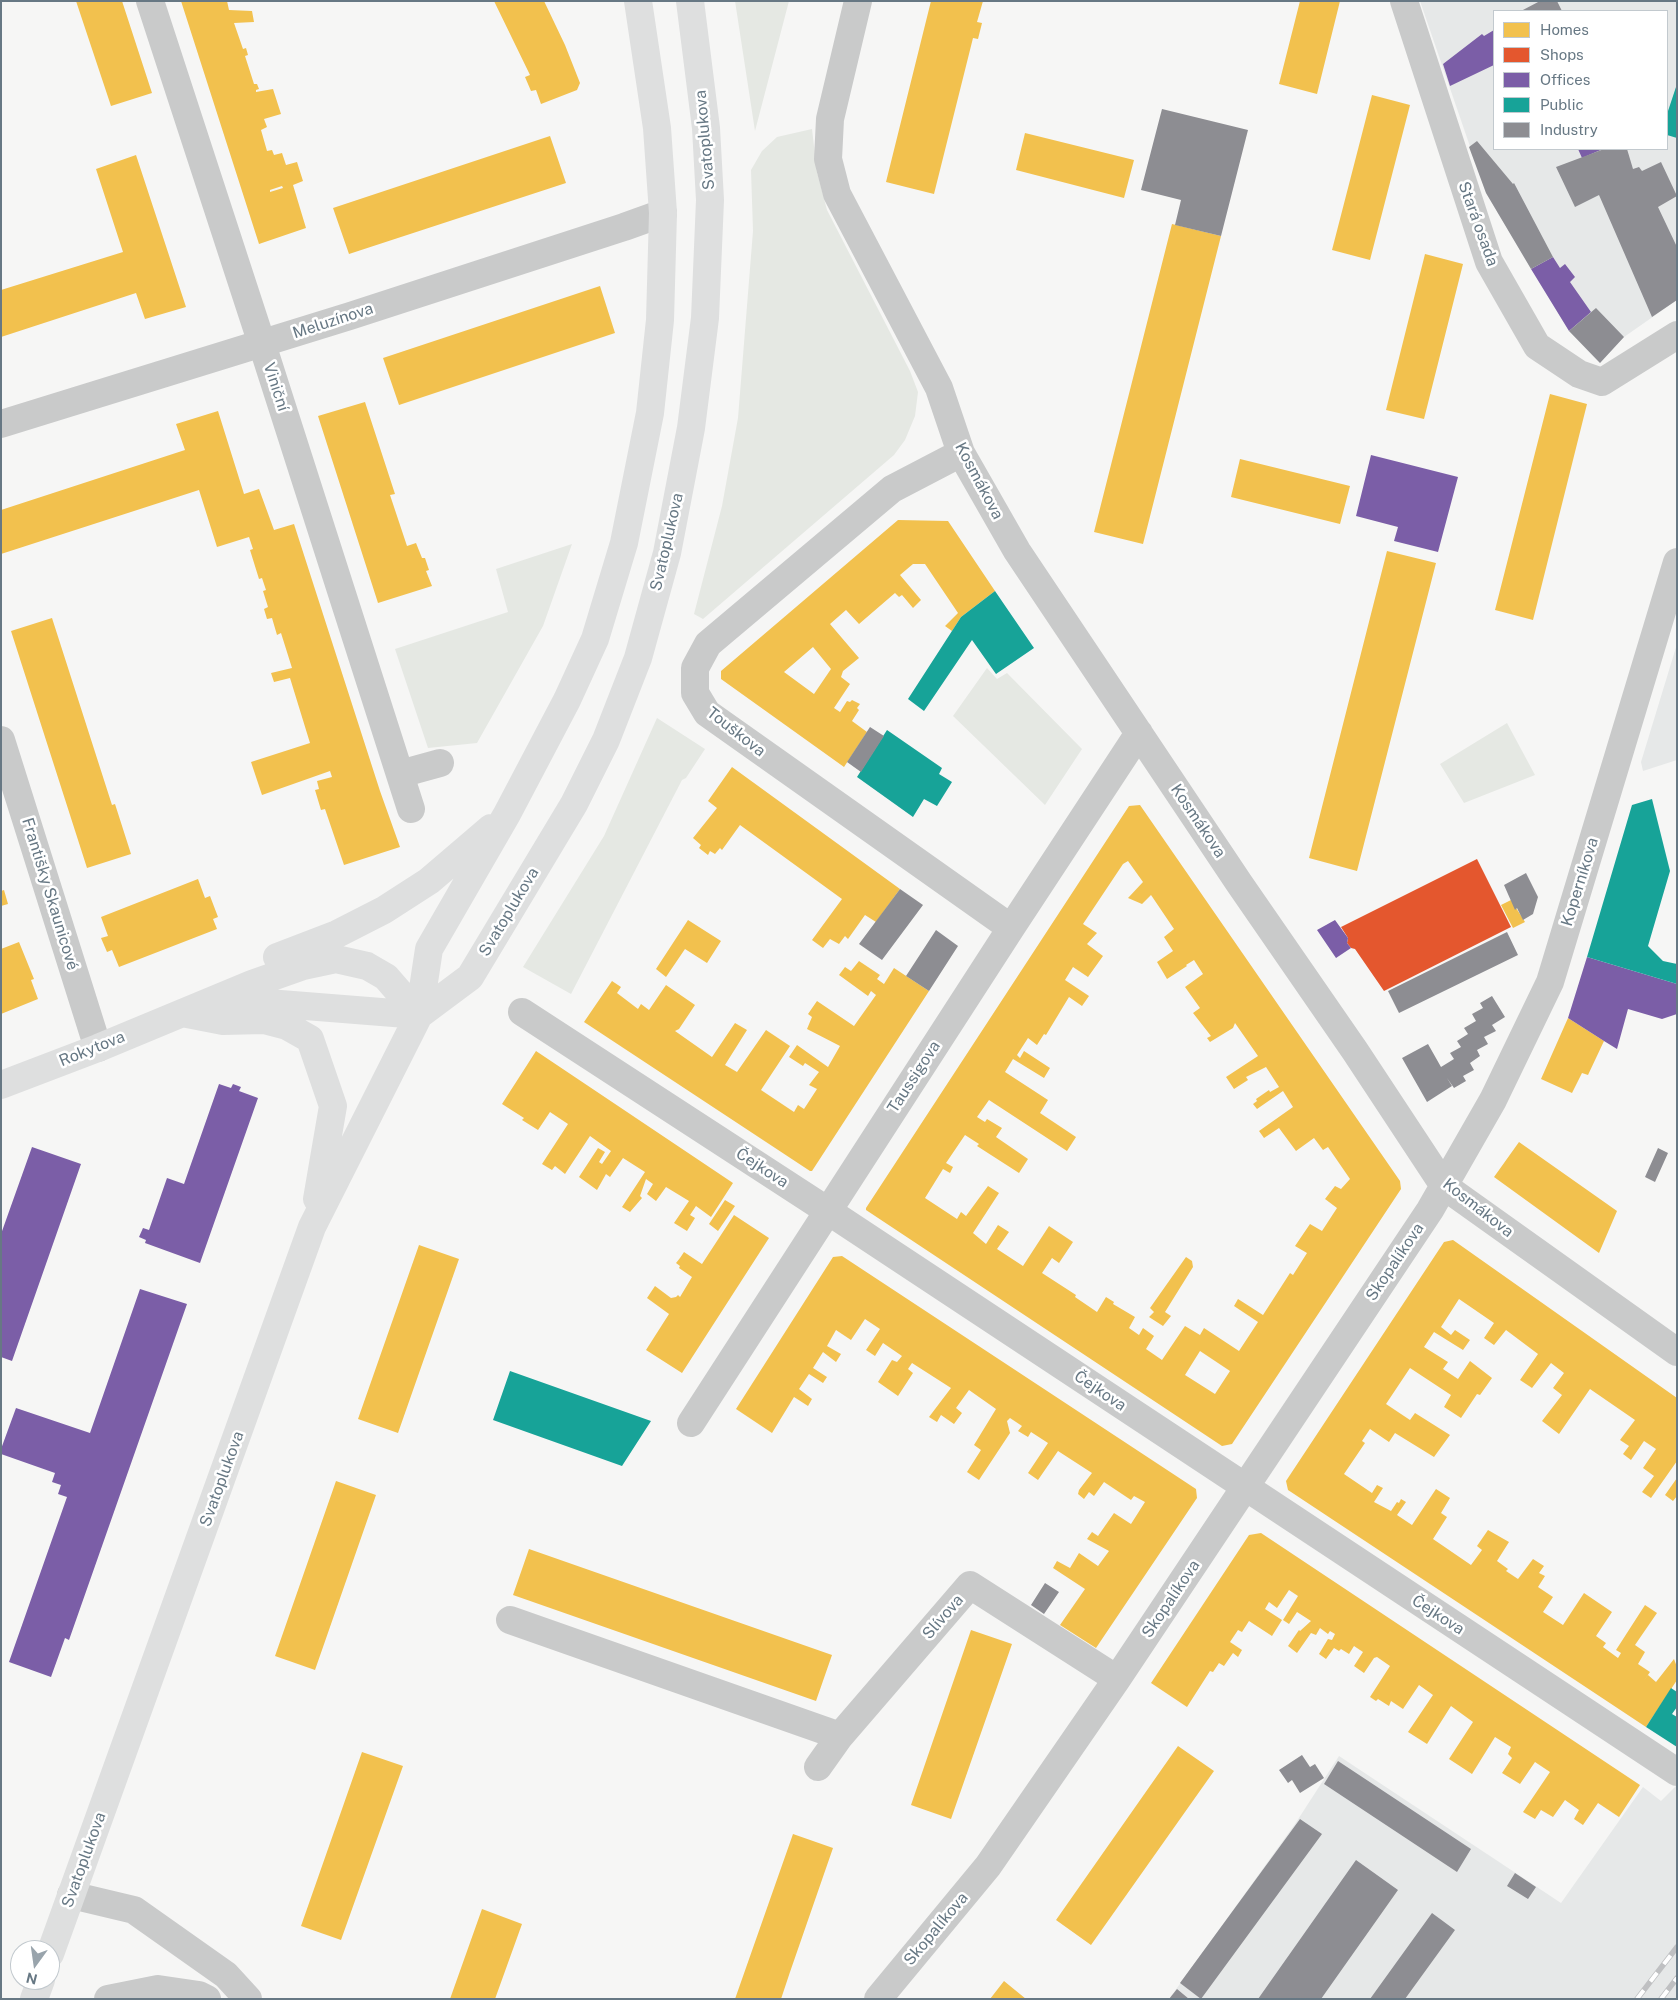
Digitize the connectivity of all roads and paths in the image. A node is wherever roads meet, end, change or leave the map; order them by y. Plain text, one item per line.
1 (150, 1) edge
2 (638, 1) edge
3 (690, 1) edge
4 (858, 1) edge
5 (1404, 1) edge
6 (663, 212) junction
7 (1677, 335) edge
8 (262, 344) junction
9 (1647, 353) junction
10 (1677, 361) edge
11 (1, 424) edge
12 (961, 453) junction
13 (1677, 562) edge
14 (1139, 733) junction
15 (1, 740) edge
16 (440, 763) dead end
17 (400, 774) junction
18 (411, 809) dead end
19 (507, 814) junction
20 (1011, 928) junction
21 (182, 1012) junction
22 (522, 1012) dead end
23 (418, 1014) junction
24 (98, 1048) junction
25 (1, 1085) edge
26 (1444, 1186) junction
27 (828, 1211) junction
28 (312, 1227) junction
29 (1677, 1352) edge
30 (691, 1422) dead end
31 (1245, 1488) junction
32 (510, 1620) dead end
33 (1117, 1679) junction
34 (840, 1736) junction
35 (818, 1767) dead end
36 (1677, 1772) edge
37 (71, 1894) junction
38 (55, 1940) edge
39 (108, 1999) edge
40 (207, 1999) edge
41 (248, 1999) edge
42 (878, 1999) edge

1 - 8 street, Viniční
2 - 6 main road, Svatoplukova
3 - 23 main road, Svatoplukova
4 - 12 street, Kosmákova
5 - 9 street, Stará osada
6 - 8 street, Meluzínova
6 - 19 main road, Svatoplukova
7 - 9 street, Stará osada
8 - 11 street, Meluzínova
8 - 17 street, Viniční
9 - 10 street
12 - 14 street, Kosmákova
12 - 20 street, Touškova
13 - 26 street, Koperníkova
14 - 20 street, Taussigova
14 - 26 street, Kosmákova
15 - 24 street, Františky Skaunicové
16 - 17 street
17 - 18 street, Viniční
19 - 21 main road
19 - 23 main road, Svatoplukova
20 - 27 street, Taussigova
21 - 23 main road
21 - 23 main road
21 - 24 main road, Rokytova
21 - 28 main road
22 - 27 street, Čejkova
23 - 28 main road, Svatoplukova
24 - 25 main road, Rokytova
26 - 29 street, Kosmákova
26 - 31 street, Skopalíkova
27 - 30 street, Taussigova
27 - 31 street, Čejkova
28 - 37 main road, Svatoplukova
31 - 33 street, Skopalíkova
31 - 36 street, Čejkova
32 - 34 street
33 - 34 street, Slívova
33 - 42 street, Skopalíkova
34 - 35 street, Slívova
37 - 38 main road, Svatoplukova
37 - 41 street
39 - 40 street

